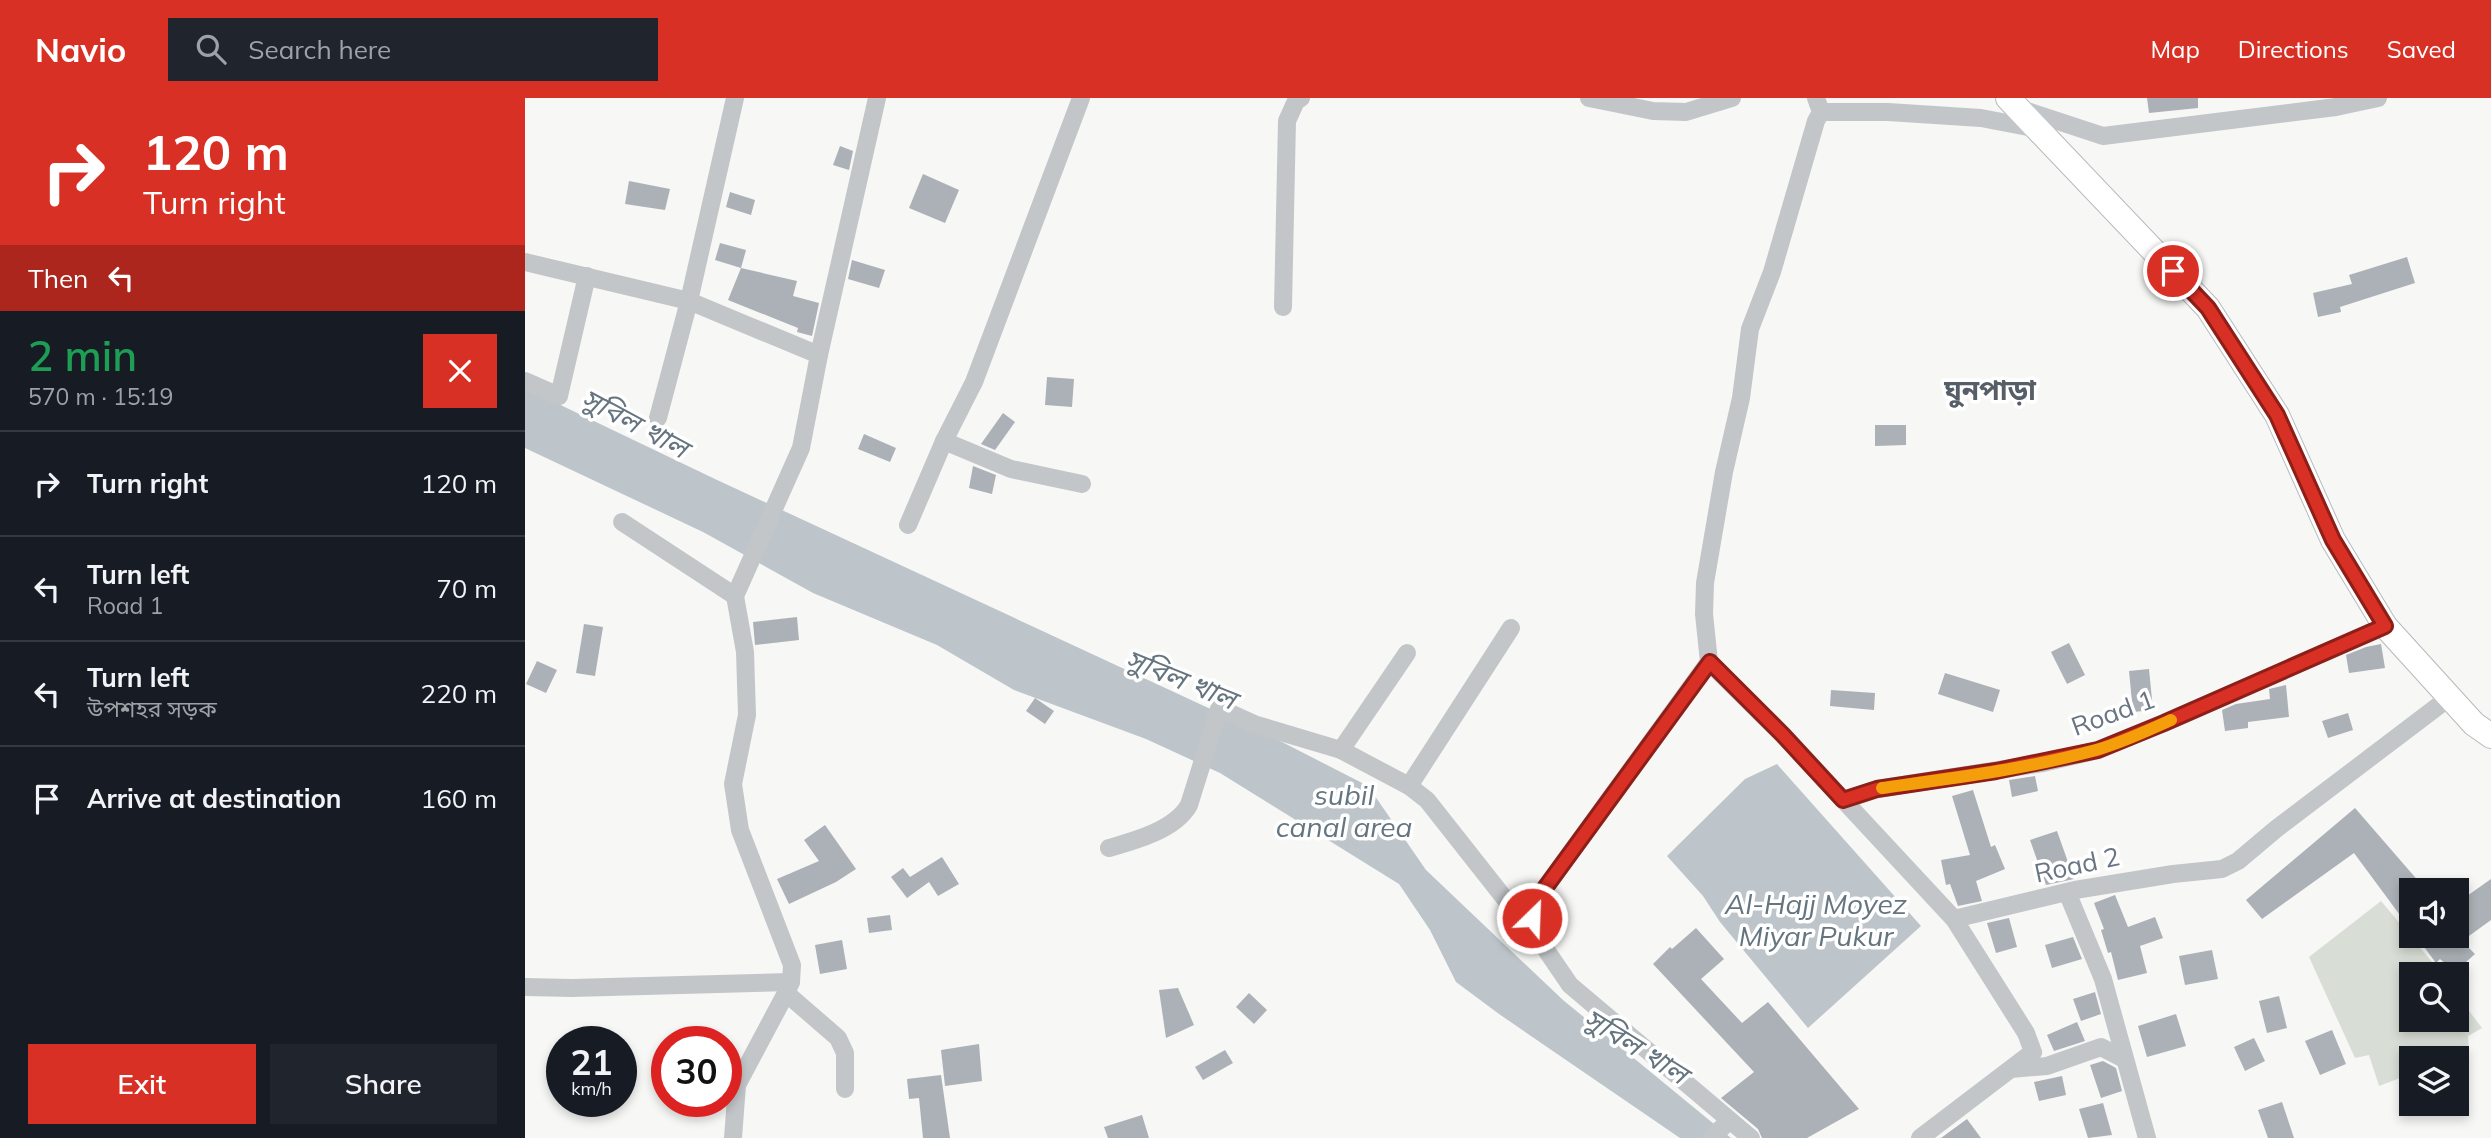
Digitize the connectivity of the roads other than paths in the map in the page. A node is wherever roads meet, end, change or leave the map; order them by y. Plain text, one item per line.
1 (735, 98) edge
2 (877, 98) edge
3 (1081, 98) edge
4 (1301, 98) edge
5 (1590, 98) edge
6 (1732, 98) edge
7 (2378, 98) edge
8 (1815, 103) edge
9 (2013, 103) edge
10 (2039, 129) junction
11 (525, 262) edge
12 (587, 276) junction
13 (689, 302) junction
14 (1283, 307) dead end
15 (820, 355) junction
16 (525, 381) edge
17 (658, 418) dead end
18 (944, 440) junction
19 (1082, 484) dead end
20 (622, 522) dead end
21 (908, 525) dead end
22 (735, 596) junction
23 (2385, 626) junction
24 (1511, 628) dead end
25 (1407, 653) dead end
26 (1710, 662) junction
27 (2450, 697) junction
28 (2491, 736) edge
29 (1341, 750) junction
30 (1409, 786) junction
31 (1843, 800) junction
32 (1109, 848) dead end
33 (2067, 892) junction
34 (1532, 918) junction
35 (1954, 919) junction
36 (525, 987) edge
37 (788, 987) junction
38 (2124, 1059) junction
39 (2010, 1069) junction
40 (845, 1089) dead end
41 (1728, 1121) junction
42 (733, 1138) edge
43 (1711, 1138) edge
44 (1751, 1138) edge
45 (1920, 1138) edge
46 (2146, 1138) edge

1 - 13 street
2 - 15 street
3 - 18 street
4 - 14 street
5 - 6 street
7 - 9 street
8 - 10 street
8 - 26 street
9 - 10 main road
10 - 23 main road
11 - 12 street
12 - 13 street
12 - 16 street
13 - 15 street
13 - 17 street
15 - 22 street
18 - 19 street
18 - 21 street
20 - 22 street
22 - 37 street
23 - 27 main road
23 - 31 street, Road 1
24 - 30 street
25 - 29 street
26 - 31 street
26 - 34 street
27 - 28 main road
27 - 33 street, Road 2
29 - 30 street
29 - 32 street
30 - 34 street
31 - 35 street
33 - 35 street, Road 2
33 - 38 street
34 - 41 street
35 - 39 street
36 - 37 street
37 - 40 street
37 - 42 street
38 - 39 street
38 - 46 street
39 - 45 street
41 - 43 street
41 - 44 street

